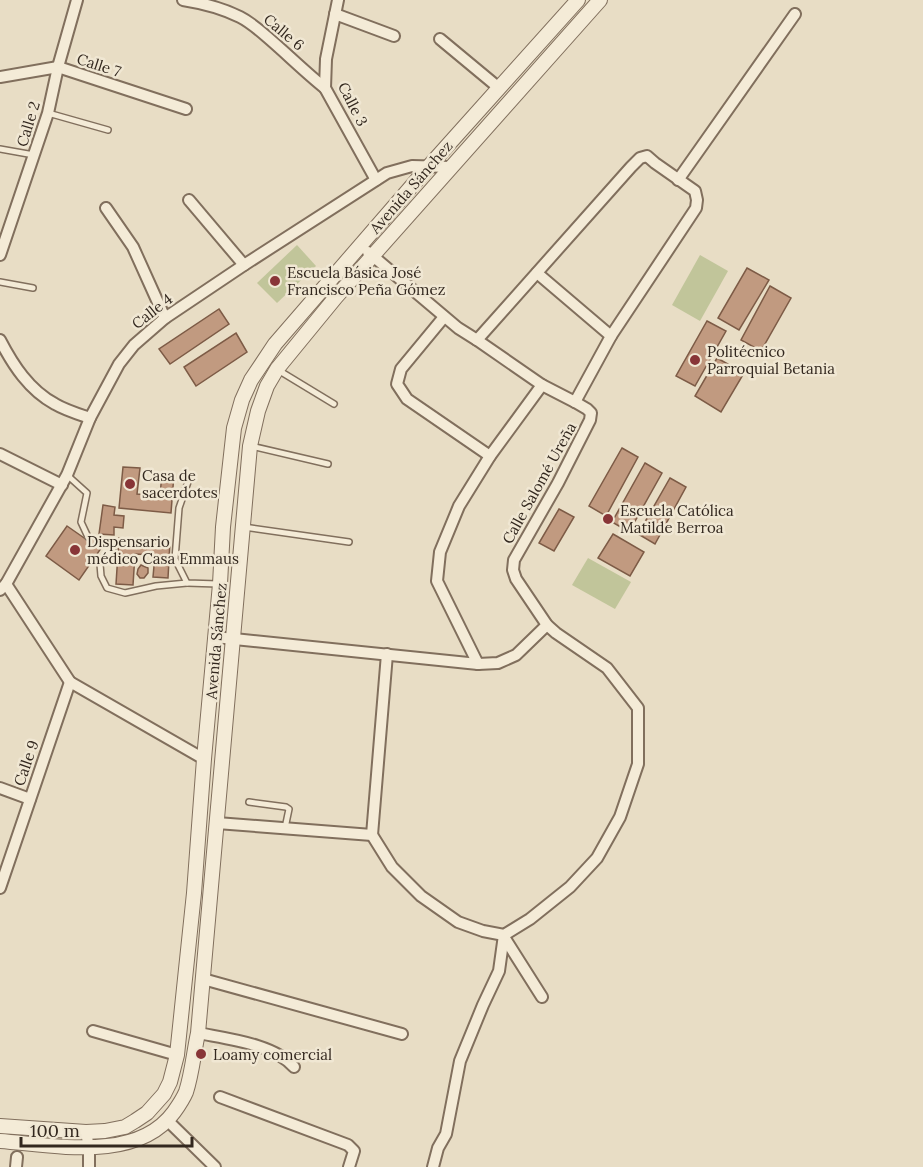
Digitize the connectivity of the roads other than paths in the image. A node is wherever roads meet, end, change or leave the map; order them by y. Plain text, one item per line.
1 (77, 0) edge
2 (183, 0) edge
3 (338, 0) edge
4 (578, 0) edge
5 (600, 0) edge
6 (335, 14) junction
7 (795, 14) dead end
8 (394, 36) dead end
9 (440, 39) dead end
10 (58, 67) junction
11 (0, 77) edge
12 (325, 88) junction
13 (499, 88) junction
14 (186, 109) dead end
15 (48, 114) junction
16 (108, 130) dead end
17 (0, 149) edge
18 (34, 155) junction
19 (430, 165) junction
20 (450, 167) junction
21 (376, 180) junction
22 (678, 180) junction
23 (189, 200) dead end
24 (106, 208) dead end
25 (360, 245) junction
26 (0, 255) edge
27 (373, 256) junction
28 (244, 265) junction
29 (537, 273) junction
30 (0, 282) edge
31 (33, 288) dead end
32 (444, 317) junction
33 (165, 318) junction
34 (611, 336) junction
35 (0, 340) edge
36 (477, 340) junction
37 (277, 369) junction
38 (542, 385) junction
39 (575, 402) junction
40 (334, 404) dead end
41 (90, 418) junction
42 (250, 446) junction
43 (0, 454) edge
44 (490, 456) junction
45 (328, 464) dead end
46 (189, 479) dead end
47 (65, 480) junction
48 (223, 527) junction
49 (242, 527) junction
50 (88, 537) dead end
51 (349, 542) dead end
52 (113, 551) dead end
53 (187, 583) junction
54 (219, 584) junction
55 (3, 587) edge
56 (547, 625) junction
57 (215, 637) junction
58 (234, 639) junction
59 (387, 654) junction
60 (478, 664) junction
61 (70, 682) junction
62 (204, 759) junction
63 (0, 788) edge
64 (30, 799) junction
65 (249, 802) dead end
66 (218, 823) junction
67 (285, 828) junction
68 (372, 835) junction
69 (0, 888) edge
70 (504, 936) junction
71 (203, 979) junction
72 (542, 997) dead end
73 (93, 1032) dead end
74 (198, 1033) junction
75 (402, 1034) dead end
76 (177, 1055) junction
77 (294, 1067) dead end
78 (220, 1097) dead end
79 (168, 1121) junction
80 (0, 1126) edge
81 (86, 1132) junction
82 (0, 1140) edge
83 (89, 1148) junction
84 (89, 1167) edge
85 (215, 1167) edge
86 (349, 1167) edge
87 (433, 1167) edge

1 - 10 street, Calle 2
2 - 12 street, Calle 6
3 - 6 street, Calle 3
4 - 13 street, Avenida Sánchez
5 - 20 street, Avenida Sánchez
6 - 8 street
6 - 12 street, Calle 3
7 - 22 street
9 - 13 street
10 - 11 street, Calle 7
10 - 14 street, Calle 7
10 - 15 street, Calle 2
12 - 21 street, Calle 3
13 - 19 street, Avenida Sánchez
15 - 16 lane
15 - 18 street, Calle 2
17 - 18 lane
18 - 26 street, Calle 2
19 - 20 street, Calle 4
19 - 21 street, Calle 4
19 - 25 street, Avenida Sánchez
20 - 27 street, Avenida Sánchez
21 - 28 street, Calle 4
22 - 29 street
22 - 34 street
23 - 28 street
24 - 33 street
25 - 27 street, Calle Salomé Ureña
25 - 48 street, Avenida Sánchez
27 - 32 street, Calle Salomé Ureña
27 - 37 street, Avenida Sánchez
28 - 33 street, Calle 4
29 - 34 street
29 - 36 street
30 - 31 lane
32 - 36 street, Calle Salomé Ureña
32 - 44 street
33 - 41 street, Calle 4
34 - 39 street
35 - 41 street
36 - 38 street, Calle Salomé Ureña
37 - 40 lane
37 - 42 street, Avenida Sánchez
38 - 39 street, Calle Salomé Ureña
38 - 44 street
39 - 56 street, Calle Salomé Ureña
41 - 47 street, Calle 4
42 - 45 lane
42 - 49 street, Avenida Sánchez
43 - 47 street
44 - 60 street
46 - 53 lane
47 - 50 lane
47 - 55 street, Calle 4
48 - 49 street
48 - 54 street, Avenida Sánchez
49 - 51 lane
49 - 58 street, Avenida Sánchez
52 - 53 lane
53 - 54 lane
54 - 57 street, Avenida Sánchez
55 - 61 street
56 - 60 street
56 - 70 street, Calle Salomé Ureña
57 - 58 street
57 - 62 street, Avenida Sánchez
58 - 59 street
58 - 66 street, Avenida Sánchez
59 - 60 street
59 - 68 street
61 - 62 street
61 - 64 street, Calle 9
62 - 76 street, Avenida Sánchez
63 - 64 street
64 - 69 street, Calle 9
65 - 67 lane
66 - 67 street
66 - 71 street, Avenida Sánchez
67 - 68 street
68 - 70 street
70 - 72 street
70 - 87 street
71 - 74 street, Avenida Sánchez
71 - 75 street
73 - 76 street
74 - 77 street
74 - 79 street, Avenida Sánchez
76 - 81 street, Avenida Sánchez
78 - 86 street
79 - 83 street, Avenida Sánchez
79 - 85 street
80 - 81 street, Avenida Sánchez
81 - 83 street
82 - 83 street, Avenida Sánchez
83 - 84 street

